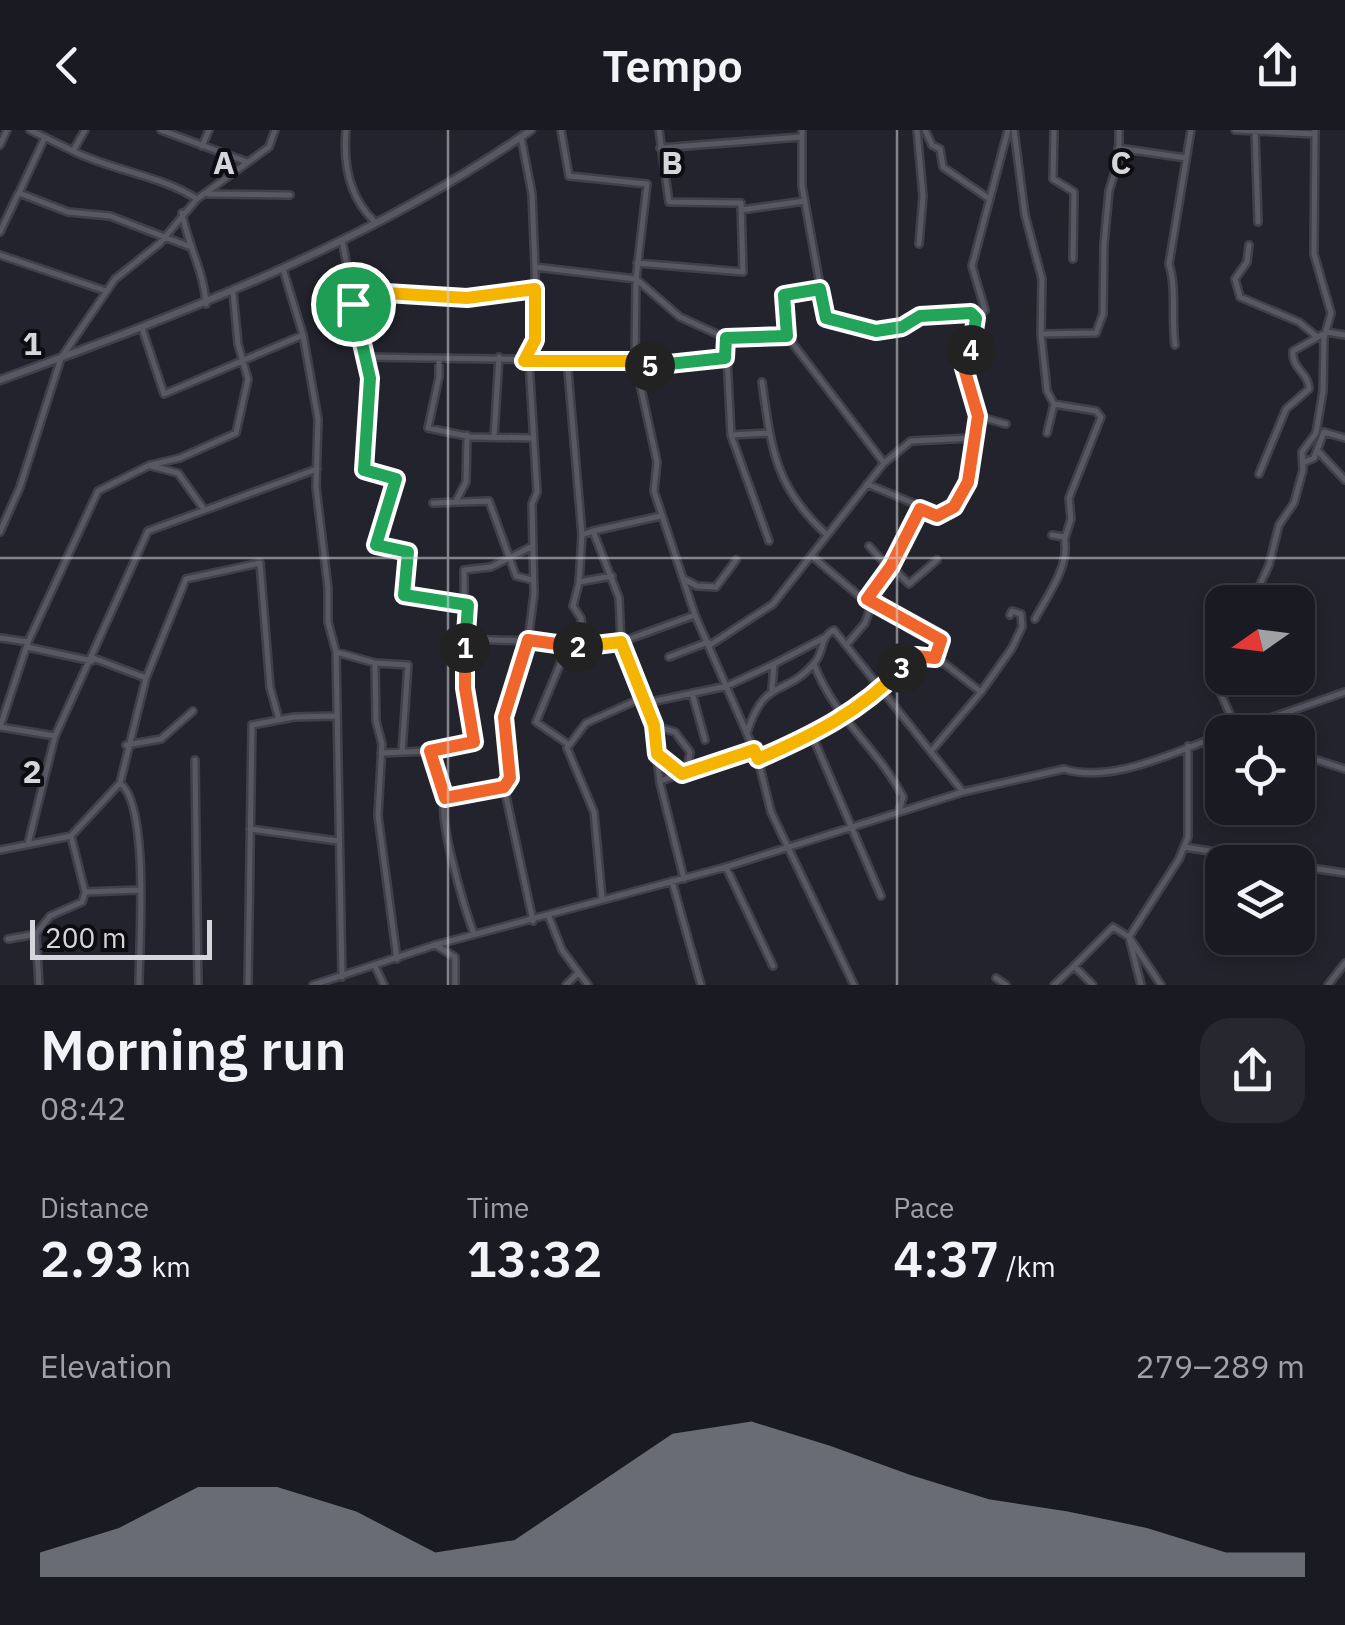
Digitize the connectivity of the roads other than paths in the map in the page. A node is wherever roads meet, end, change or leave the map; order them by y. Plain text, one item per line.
1 (7, 130) edge
2 (30, 130) edge
3 (51, 130) edge
4 (85, 130) edge
5 (161, 130) edge
6 (209, 130) edge
7 (275, 130) edge
8 (346, 130) edge
9 (531, 130) edge
10 (561, 130) edge
11 (659, 130) edge
12 (917, 130) edge
13 (925, 130) edge
14 (1011, 130) edge
15 (1054, 130) edge
16 (1118, 130) edge
17 (1191, 130) edge
18 (1236, 130) edge
19 (1256, 131) edge
20 (1315, 132) edge
21 (802, 134) edge
22 (520, 137) junction
23 (47, 138) junction
24 (0, 145) edge
25 (202, 146) junction
26 (660, 148) junction
27 (1118, 148) junction
28 (74, 151) junction
29 (1186, 158) junction
30 (248, 162) junction
31 (19, 193) junction
32 (204, 194) junction
33 (290, 196) dead end
34 (988, 198) junction
35 (197, 200) junction
36 (805, 201) junction
37 (741, 210) junction
38 (182, 213) junction
39 (374, 221) junction
40 (1258, 222) dead end
41 (0, 232) edge
42 (164, 238) junction
43 (342, 240) junction
44 (919, 244) dead end
45 (1249, 245) dead end
46 (188, 246) junction
47 (0, 256) edge
48 (1074, 259) dead end
49 (637, 263) junction
50 (534, 266) junction
51 (283, 269) junction
52 (636, 279) junction
53 (535, 289) junction
54 (820, 289) junction
55 (106, 292) junction
56 (234, 292) junction
57 (206, 304) junction
58 (353, 304) junction
59 (976, 318) junction
60 (142, 328) junction
61 (1328, 332) junction
62 (1040, 334) junction
63 (302, 335) junction
64 (1345, 335) edge
65 (787, 336) junction
66 (1316, 336) junction
67 (726, 338) junction
68 (1175, 345) dead end
69 (364, 357) junction
70 (498, 357) junction
71 (60, 358) junction
72 (725, 358) junction
73 (438, 359) junction
74 (567, 359) junction
75 (246, 360) junction
76 (526, 361) junction
77 (635, 364) junction
78 (0, 380) edge
79 (762, 382) dead end
80 (1054, 404) junction
81 (978, 416) junction
82 (1006, 424) dead end
83 (1321, 430) junction
84 (768, 433) junction
85 (1048, 433) dead end
86 (467, 435) junction
87 (732, 435) junction
88 (494, 438) junction
89 (533, 438) junction
90 (972, 438) junction
91 (1345, 438) edge
92 (1318, 451) junction
93 (884, 462) junction
94 (1304, 463) junction
95 (150, 465) junction
96 (317, 469) junction
97 (1260, 474) dead end
98 (1345, 480) edge
99 (867, 484) junction
100 (456, 502) junction
101 (433, 503) dead end
102 (203, 508) junction
103 (920, 509) junction
104 (661, 516) junction
105 (593, 531) junction
106 (0, 532) edge
107 (826, 534) junction
108 (582, 535) junction
109 (1052, 535) dead end
110 (1065, 538) junction
111 (769, 542) dead end
112 (869, 546) dead end
113 (531, 547) junction
114 (812, 557) junction
115 (511, 558) junction
116 (736, 560) dead end
117 (937, 560) dead end
118 (890, 567) junction
119 (612, 576) junction
120 (684, 579) junction
121 (533, 580) junction
122 (579, 582) junction
123 (1260, 585) edge
124 (868, 600) junction
125 (462, 604) junction
126 (695, 615) junction
127 (1010, 615) dead end
128 (1022, 625) junction
129 (825, 637) junction
130 (0, 638) edge
131 (465, 639) junction
132 (528, 640) junction
133 (621, 642) junction
134 (848, 642) junction
135 (709, 643) junction
136 (27, 644) junction
137 (583, 646) junction
138 (811, 646) junction
139 (566, 648) junction
140 (336, 652) junction
141 (669, 657) dead end
142 (935, 658) junction
143 (92, 660) junction
144 (816, 662) junction
145 (375, 663) junction
146 (774, 664) junction
147 (146, 678) junction
148 (728, 686) junction
149 (772, 688) junction
150 (880, 691) junction
151 (980, 692) junction
152 (1345, 692) edge
153 (692, 693) junction
154 (645, 700) junction
155 (757, 704) junction
156 (193, 711) dead end
157 (739, 713) junction
158 (1286, 715) edge
159 (336, 716) junction
160 (844, 719) junction
161 (280, 720) junction
162 (654, 726) junction
163 (0, 727) edge
164 (747, 733) junction
165 (55, 736) junction
166 (812, 736) junction
167 (706, 740) dead end
168 (1205, 740) edge
169 (568, 744) junction
170 (126, 745) junction
171 (1188, 746) junction
172 (932, 749) junction
173 (754, 750) junction
174 (430, 751) junction
175 (402, 752) junction
176 (381, 753) junction
177 (657, 754) junction
178 (758, 759) junction
179 (1315, 759) edge
180 (195, 760) dead end
181 (1345, 769) edge
182 (684, 773) junction
183 (660, 781) junction
184 (120, 782) junction
185 (504, 787) junction
186 (963, 792) junction
187 (445, 798) junction
188 (898, 814) junction
189 (848, 828) junction
190 (250, 830) junction
191 (71, 836) junction
192 (338, 841) junction
193 (28, 844) junction
194 (787, 846) junction
195 (1184, 846) junction
196 (0, 850) edge
197 (1205, 850) edge
198 (726, 867) junction
199 (1315, 869) edge
200 (1345, 874) edge
201 (684, 879) junction
202 (672, 881) junction
203 (139, 890) junction
204 (85, 892) junction
205 (882, 896) dead end
206 (602, 898) junction
207 (549, 917) junction
208 (533, 921) junction
209 (36, 934) junction
210 (474, 934) junction
211 (1129, 937) junction
212 (8, 939) dead end
213 (435, 945) junction
214 (398, 959) junction
215 (1345, 963) edge
216 (375, 966) junction
217 (773, 966) dead end
218 (1074, 966) junction
219 (578, 973) junction
220 (342, 976) junction
221 (996, 978) dead end
222 (39, 985) edge
223 (139, 985) edge
224 (198, 985) edge
225 (248, 985) edge
226 (313, 985) edge
227 (384, 985) edge
228 (455, 985) edge
229 (566, 985) edge
230 (588, 985) edge
231 (701, 985) edge
232 (854, 985) edge
233 (1006, 985) edge
234 (1054, 985) edge
235 (1094, 985) edge
236 (1142, 985) edge
237 (1161, 985) edge
238 (1328, 985) edge

1 - 24 street
2 - 23 street
3 - 23 street
4 - 28 street
5 - 25 street
6 - 25 street
7 - 30 street
8 - 39 street
9 - 22 street
10 - 49 street
11 - 26 street
12 - 44 street
13 - 34 street
14 - 34 street
14 - 62 street
15 - 48 street
16 - 27 street
17 - 29 street
18 - 19 street
19 - 20 street
19 - 40 street
20 - 61 street
21 - 26 street
21 - 36 street
22 - 39 street
22 - 50 street
23 - 28 street
23 - 31 street
25 - 30 street
26 - 37 street
27 - 29 street
27 - 62 street
28 - 35 street
29 - 68 street
30 - 32 street
31 - 41 street
31 - 42 street
32 - 33 street
32 - 35 street
34 - 59 street
35 - 38 street
36 - 37 street
36 - 54 street
37 - 49 street
38 - 42 street
38 - 46 street
39 - 43 street
42 - 46 street
42 - 55 street
43 - 51 street
43 - 58 street
45 - 66 street
46 - 57 street
47 - 55 street
49 - 52 street
50 - 52 street
50 - 53 street
51 - 56 street
51 - 63 street
52 - 67 street
52 - 77 street
53 - 58 street
53 - 76 street
54 - 59 street
54 - 65 street
55 - 71 street
56 - 57 street
56 - 75 street
57 - 60 street
58 - 69 street
59 - 81 street
60 - 71 street
60 - 75 street
61 - 64 street
61 - 66 street
61 - 83 street
62 - 80 street
63 - 75 street
63 - 96 street
65 - 67 street
65 - 93 street
66 - 97 street
67 - 72 street
69 - 73 street
69 - 125 street
70 - 73 street
70 - 76 street
70 - 88 street
71 - 78 street
71 - 106 street
72 - 77 street
72 - 87 street
73 - 86 street
74 - 76 street
74 - 77 street
74 - 108 street
75 - 95 street
76 - 89 street
77 - 104 street
79 - 84 street
80 - 85 street
80 - 110 street
81 - 82 street
81 - 90 street
83 - 91 street
83 - 92 street
83 - 94 street
84 - 87 street
84 - 107 street
86 - 88 street
86 - 100 street
87 - 111 street
88 - 89 street
89 - 113 street
90 - 93 street
90 - 103 street
92 - 94 street
92 - 98 street
93 - 99 street
94 - 123 street
95 - 102 street
95 - 136 street
96 - 102 street
96 - 140 street
99 - 103 street
99 - 107 street
100 - 101 street
100 - 115 street
102 - 143 street
103 - 118 street
104 - 105 street
104 - 120 street
105 - 108 street
105 - 119 street
107 - 114 street
108 - 122 street
109 - 110 street
110 - 128 street
112 - 118 street
113 - 115 street
113 - 121 street
114 - 124 street
114 - 135 street
115 - 121 street
115 - 125 street
116 - 120 street
117 - 118 street
118 - 124 street
119 - 122 street
119 - 133 street
120 - 126 street
121 - 132 street
122 - 137 street
124 - 134 street
124 - 142 street
125 - 131 street
126 - 133 street
126 - 135 street
127 - 128 street
128 - 151 street
129 - 134 street
129 - 138 street
129 - 144 street
130 - 136 street
131 - 132 street
131 - 174 street
132 - 139 street
132 - 185 street
133 - 137 street
133 - 154 street
134 - 150 street
135 - 141 street
135 - 148 street
136 - 143 street
136 - 163 street
137 - 139 street
138 - 144 street
138 - 146 street
139 - 169 street
140 - 145 street
140 - 159 street
142 - 150 street
142 - 151 street
143 - 147 street
143 - 165 street
144 - 149 street
144 - 160 street
145 - 175 street
145 - 176 street
146 - 148 street
146 - 149 street
147 - 161 street
147 - 170 street
148 - 153 street
148 - 157 street
149 - 155 street
150 - 160 street
150 - 172 street
151 - 172 street
152 - 158 street
153 - 154 street
153 - 167 street
154 - 162 street
154 - 169 street
155 - 157 street
155 - 164 street
156 - 170 street
157 - 164 street
159 - 161 street
159 - 192 street
160 - 166 street
160 - 188 street
161 - 190 street
162 - 177 street
162 - 182 street
163 - 165 street
164 - 173 street
165 - 193 street
166 - 178 street
166 - 189 street
168 - 171 street
169 - 206 street
170 - 184 street
171 - 186 street
171 - 195 street
172 - 186 street
173 - 178 street
173 - 182 street
174 - 175 street
174 - 187 street
175 - 176 street
176 - 214 street
177 - 182 street
177 - 183 street
178 - 194 street
179 - 181 street
180 - 224 street
182 - 183 street
183 - 201 street
184 - 191 street
184 - 203 street
185 - 187 street
185 - 208 street
186 - 188 street
187 - 210 street
188 - 189 street
189 - 194 street
189 - 205 street
190 - 192 street
190 - 225 street
191 - 193 street
191 - 204 street
192 - 220 street
193 - 196 street
194 - 198 street
194 - 232 street
195 - 197 street
195 - 211 street
198 - 201 street
198 - 217 street
199 - 200 street
201 - 202 street
202 - 206 street
202 - 231 street
203 - 204 street
203 - 223 street
204 - 209 street
206 - 207 street
207 - 208 street
207 - 219 street
208 - 210 street
209 - 212 street
209 - 222 street
210 - 213 street
211 - 218 street
211 - 236 street
211 - 237 street
213 - 214 street
213 - 228 street
214 - 216 street
215 - 238 street
216 - 220 street
216 - 227 street
218 - 234 street
218 - 235 street
219 - 229 street
219 - 230 street
220 - 226 street
221 - 233 street

